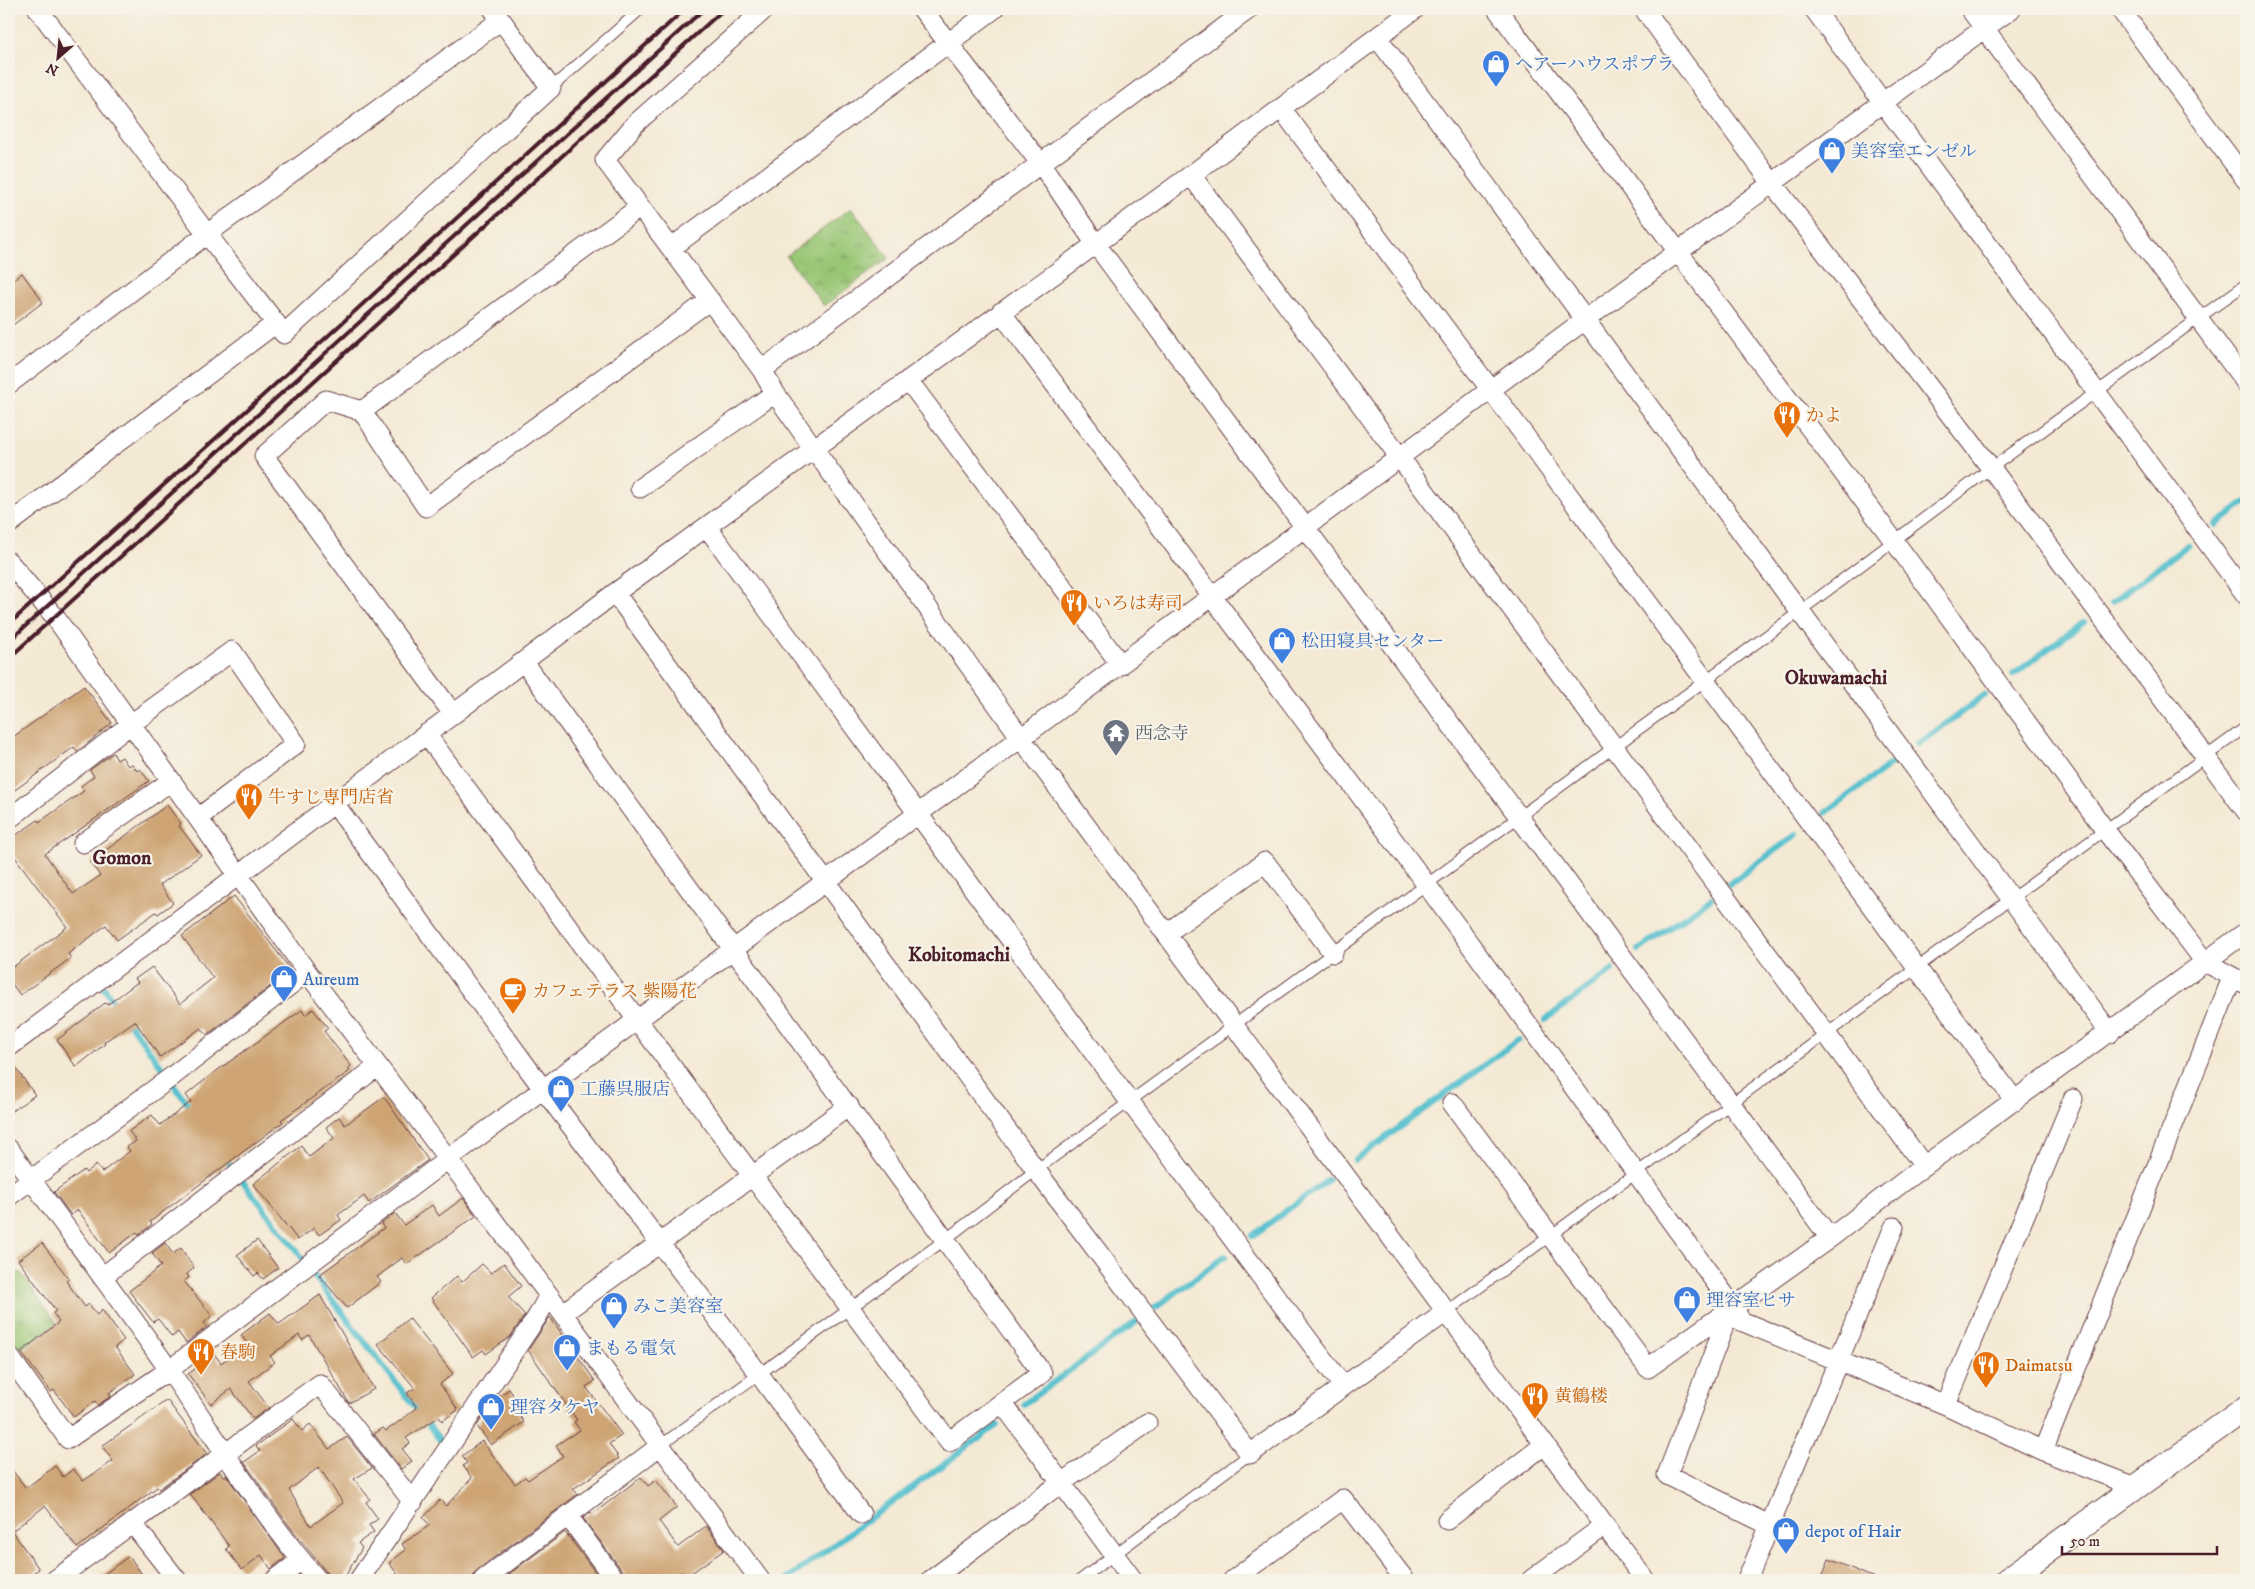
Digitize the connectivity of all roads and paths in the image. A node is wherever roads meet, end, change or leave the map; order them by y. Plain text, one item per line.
1 (38, 9) edge
2 (642, 9) edge
3 (765, 9) edge
4 (922, 9) edge
5 (994, 9) edge
6 (1249, 9) edge
7 (1498, 9) edge
8 (1644, 9) edge
9 (1814, 9) edge
10 (1970, 9) edge
11 (2011, 9) edge
12 (2120, 9) edge
13 (1403, 12) edge
14 (497, 14) edge
15 (1984, 28) junction
16 (1377, 37) junction
17 (948, 43) junction
18 (551, 88) junction
19 (1883, 102) junction
20 (1281, 108) junction
21 (1041, 164) junction
22 (1191, 175) junction
23 (2246, 180) edge
24 (1772, 183) junction
25 (640, 207) junction
26 (206, 234) junction
27 (1095, 243) junction
28 (671, 248) junction
29 (1679, 253) junction
30 (2246, 284) edge
31 (710, 300) junction
32 (1001, 312) junction
33 (1586, 319) junction
34 (2198, 319) junction
35 (276, 323) junction
36 (762, 370) junction
37 (908, 380) junction
38 (2246, 383) edge
39 (9, 384) edge
40 (1492, 390) junction
41 (2096, 392) junction
42 (775, 393) junction
43 (362, 410) junction
44 (814, 449) junction
45 (1399, 458) junction
46 (1991, 468) junction
47 (640, 488) dead end
48 (9, 524) edge
49 (707, 527) junction
50 (1307, 527) junction
51 (1894, 541) junction
52 (9, 562) edge
53 (615, 593) junction
54 (2246, 595) edge
55 (1212, 597) junction
56 (1800, 612) junction
57 (524, 662) junction
58 (1121, 665) junction
59 (1705, 680) junction
60 (453, 714) junction
61 (131, 724) junction
62 (2246, 727) edge
63 (426, 734) junction
64 (1022, 738) junction
65 (1613, 746) junction
66 (2206, 757) junction
67 (171, 781) junction
68 (334, 803) junction
69 (2246, 811) edge
70 (917, 814) junction
71 (1520, 816) junction
72 (198, 818) junction
73 (9, 819) edge
74 (2105, 830) junction
75 (84, 843) dead end
76 (238, 874) junction
77 (825, 882) junction
78 (1426, 884) junction
79 (2011, 899) junction
80 (2246, 932) edge
81 (1167, 933) junction
82 (734, 949) junction
83 (1333, 952) junction
84 (2205, 962) junction
85 (1917, 968) junction
86 (307, 972) junction
87 (2239, 981) edge
88 (637, 1020) junction
89 (1235, 1025) junction
90 (2110, 1033) junction
91 (1827, 1035) junction
92 (9, 1047) edge
93 (378, 1066) junction
94 (543, 1088) junction
95 (2073, 1099) dead end
96 (2015, 1101) junction
97 (1130, 1102) junction
98 (1452, 1103) dead end
99 (1731, 1104) junction
100 (849, 1106) junction
101 (9, 1149) edge
102 (448, 1158) junction
103 (1924, 1166) junction
104 (1036, 1170) junction
105 (1637, 1174) junction
106 (753, 1176) junction
107 (31, 1179) junction
108 (9, 1196) edge
109 (1894, 1227) dead end
110 (1550, 1236) junction
111 (1830, 1238) junction
112 (946, 1239) junction
113 (661, 1244) junction
114 (102, 1277) junction
115 (550, 1295) junction
116 (1732, 1306) junction
117 (850, 1308) junction
118 (1446, 1312) junction
119 (563, 1313) junction
120 (9, 1356) edge
121 (1838, 1362) junction
122 (169, 1370) junction
123 (759, 1374) junction
124 (1344, 1386) junction
125 (1002, 1404) junction
126 (1946, 1405) junction
127 (2246, 1408) edge
128 (1147, 1423) dead end
129 (661, 1445) junction
130 (1544, 1446) junction
131 (2043, 1451) junction
132 (224, 1453) junction
133 (1250, 1454) junction
134 (1061, 1483) junction
135 (2136, 1487) junction
136 (413, 1502) junction
137 (861, 1514) dead end
138 (568, 1516) junction
139 (1447, 1520) dead end
140 (133, 1524) junction
141 (1769, 1524) junction
142 (1604, 1526) junction
143 (1114, 1555) junction
144 (301, 1560) junction
145 (55, 1580) edge
146 (177, 1580) edge
147 (275, 1580) edge
148 (318, 1580) edge
149 (359, 1580) edge
150 (483, 1580) edge
151 (615, 1580) edge
152 (760, 1580) edge
153 (931, 1580) edge
154 (1080, 1580) edge
155 (1133, 1580) edge
156 (1233, 1580) edge
157 (1405, 1580) edge
158 (1531, 1580) edge
159 (1645, 1580) edge
160 (1747, 1580) edge
161 (2007, 1580) edge

1 - 26 street
2 - 18 lane
3 - 25 street
4 - 17 street
5 - 17 street
6 - 21 street
7 - 29 street
8 - 24 street
9 - 19 street
10 - 15 street
11 - 15 street
12 - 23 street
13 - 16 street
14 - 18 street
14 - 26 street
15 - 19 street
15 - 34 street
16 - 20 street
16 - 33 street
17 - 21 street
17 - 28 street
18 - 35 street
19 - 24 street
19 - 41 street
20 - 22 street
20 - 40 street
21 - 27 street
21 - 36 street
22 - 27 street
22 - 45 street
24 - 29 street
24 - 46 street
25 - 28 street
25 - 43 street
26 - 35 street
26 - 39 street
27 - 32 street
27 - 50 street
28 - 31 street
29 - 33 street
29 - 51 street
30 - 34 lane
31 - 36 street
31 - 43 street
32 - 37 street
32 - 55 street
33 - 40 street
33 - 56 street
34 - 38 street
34 - 41 lane
35 - 48 street
36 - 42 street
37 - 44 street
37 - 58 street
40 - 45 street
40 - 59 street
41 - 46 lane
41 - 54 street
42 - 44 street
42 - 47 street
43 - 60 street
44 - 49 street
44 - 64 street
45 - 50 street
45 - 65 street
46 - 51 lane
46 - 66 street
49 - 53 street
49 - 70 street
50 - 55 street
50 - 71 street
51 - 56 lane
51 - 74 street
52 - 61 street
53 - 57 street
53 - 77 street
55 - 58 street
55 - 78 street
56 - 59 lane
56 - 79 street
57 - 60 street
57 - 82 street
58 - 64 street
59 - 65 lane
59 - 85 street
60 - 63 street
61 - 67 street
61 - 72 street
61 - 73 street
62 - 66 lane
63 - 68 street
63 - 88 street
64 - 70 street
64 - 81 street
65 - 71 lane
65 - 91 street
66 - 69 street
66 - 74 lane
67 - 72 street
67 - 75 street
68 - 76 street
68 - 94 street
70 - 77 street
70 - 97 street
71 - 78 lane
71 - 99 street
72 - 76 street
74 - 79 lane
74 - 84 street
76 - 86 street
76 - 92 street
77 - 82 street
77 - 104 street
78 - 83 lane
78 - 105 street
79 - 85 lane
79 - 90 street
80 - 84 street
81 - 83 street
81 - 89 street
82 - 88 street
82 - 100 street
83 - 89 lane
84 - 87 street
84 - 90 street
85 - 91 lane
85 - 96 street
86 - 93 street
86 - 107 street
87 - 131 street
88 - 94 street
88 - 106 street
89 - 97 lane
89 - 118 street
90 - 96 street
91 - 99 lane
91 - 103 street
93 - 102 street
93 - 114 street
94 - 102 street
94 - 113 street
95 - 126 street
96 - 103 street
97 - 104 lane
97 - 124 street
98 - 110 street
99 - 105 lane
99 - 111 street
100 - 106 street
100 - 112 street
101 - 107 street
102 - 115 street
102 - 122 street
103 - 111 street
104 - 112 lane
104 - 133 street
105 - 110 lane
105 - 116 street
106 - 113 street
106 - 117 street
107 - 108 street
107 - 114 street
109 - 121 street
110 - 116 street
110 - 118 lane
111 - 116 street
112 - 117 lane
112 - 125 street
113 - 119 street
113 - 123 street
114 - 122 street
115 - 119 street
115 - 136 street
116 - 121 street
116 - 141 street
117 - 123 lane
117 - 125 street
118 - 124 street
118 - 130 street
119 - 129 street
120 - 122 street
121 - 126 street
121 - 141 street
122 - 132 street
123 - 129 lane
123 - 137 street
124 - 133 street
125 - 134 street
126 - 131 street
127 - 135 street
128 - 134 street
129 - 138 street
129 - 152 street
130 - 139 street
130 - 142 street
131 - 135 street
132 - 136 street
132 - 140 street
132 - 144 street
133 - 143 lane
134 - 143 street
134 - 153 street
135 - 161 street
136 - 149 street
138 - 150 street
138 - 151 street
140 - 145 street
140 - 146 street
141 - 160 street
142 - 158 street
142 - 159 street
143 - 154 lane
143 - 155 street
144 - 147 street
144 - 148 street
156 - 157 street

